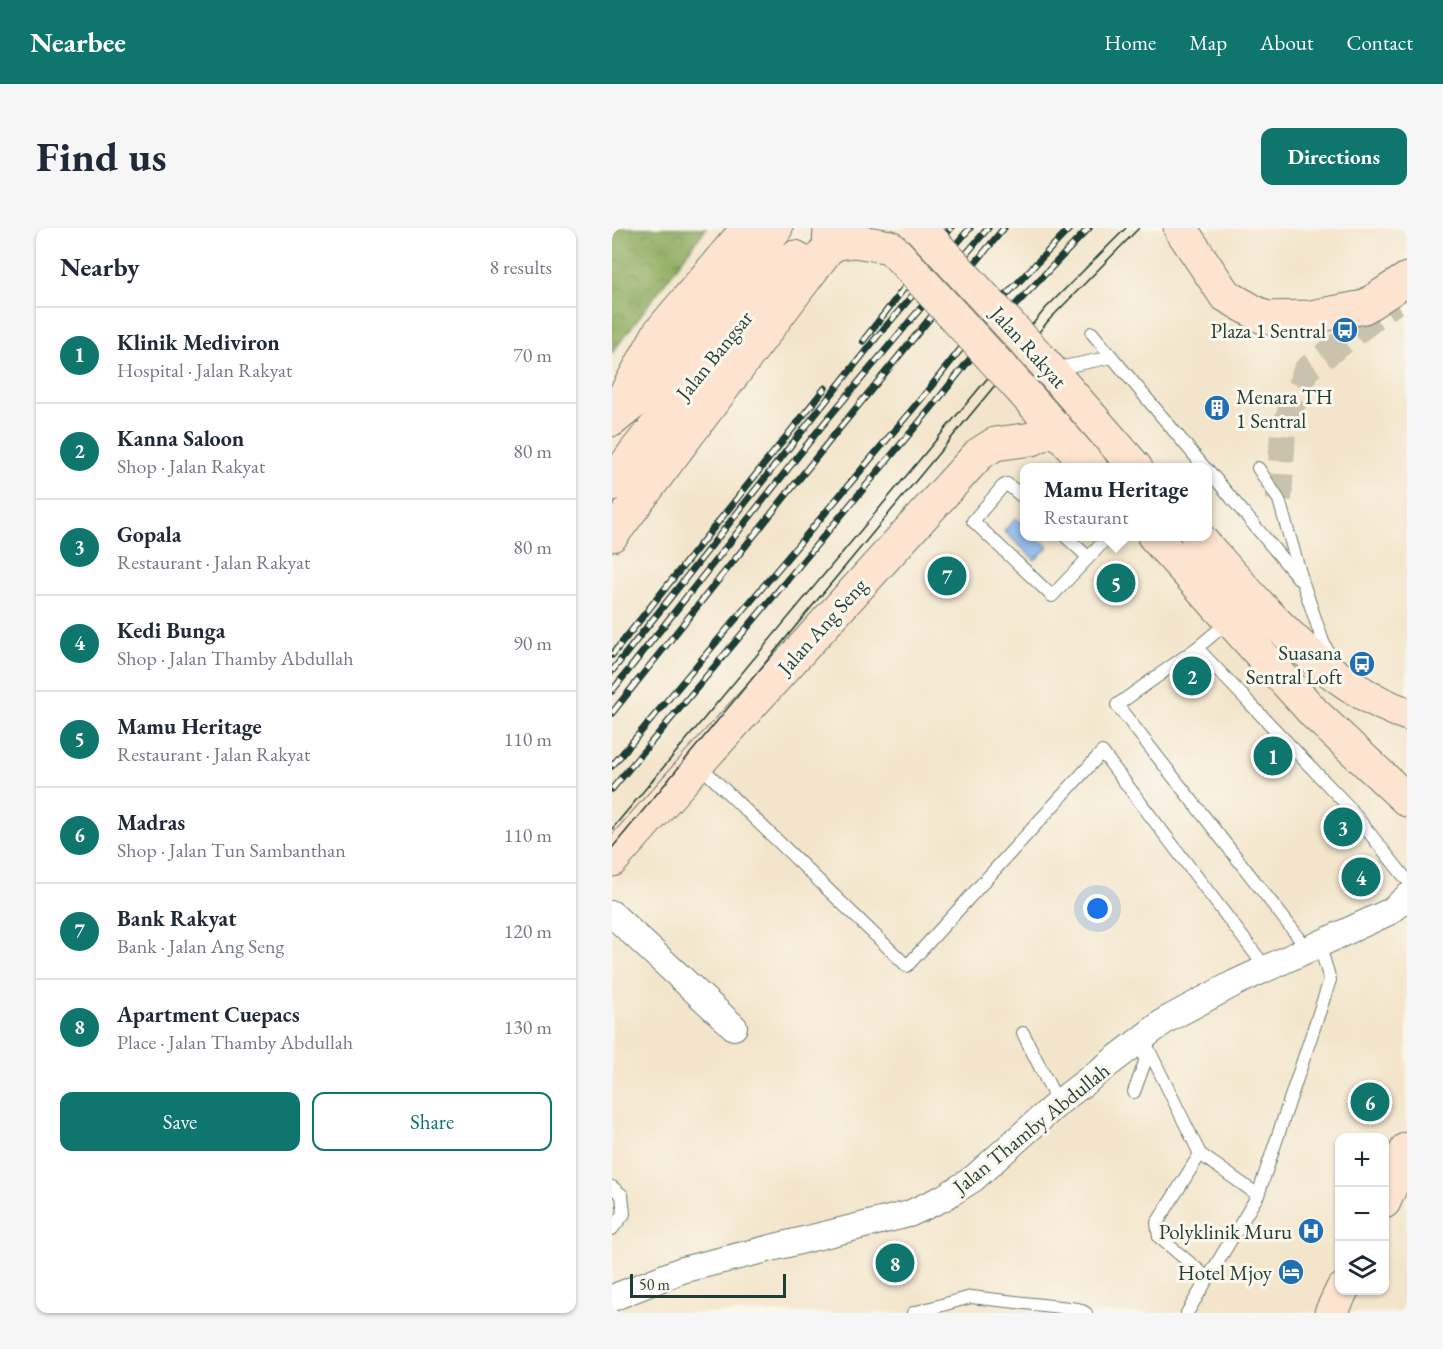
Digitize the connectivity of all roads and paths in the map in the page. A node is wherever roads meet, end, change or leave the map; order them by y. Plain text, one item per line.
1 (748, 228) edge
2 (776, 228) edge
3 (920, 228) edge
4 (1180, 228) edge
5 (826, 234) edge
6 (887, 243) edge
7 (1407, 279) edge
8 (1407, 291) edge
9 (1364, 307) junction
10 (1092, 333) dead end
11 (1112, 357) junction
12 (1045, 364) junction
13 (612, 419) edge
14 (1055, 427) junction
15 (1087, 463) edge
16 (1132, 463) edge
17 (1201, 463) edge
18 (1258, 468) dead end
19 (1212, 476) edge
20 (612, 484) edge
21 (1020, 495) edge
22 (612, 536) edge
23 (1070, 541) edge
24 (1105, 541) edge
25 (1158, 541) edge
26 (1201, 541) edge
27 (1088, 557) junction
28 (1303, 584) junction
29 (1230, 620) junction
30 (1197, 648) junction
31 (1341, 681) junction
32 (1399, 711) edge
33 (1364, 760) junction
34 (698, 763) junction
35 (1407, 800) edge
36 (612, 860) edge
37 (1407, 880) edge
38 (1402, 907) edge
39 (612, 914) edge
40 (1313, 946) junction
41 (1266, 968) junction
42 (734, 1027) dead end
43 (1023, 1032) dead end
44 (1143, 1038) junction
45 (1134, 1092) dead end
46 (1058, 1103) junction
47 (1200, 1155) junction
48 (612, 1187) edge
49 (1258, 1195) junction
50 (612, 1229) edge
51 (1208, 1278) junction
52 (1340, 1295) edge
53 (612, 1298) edge
54 (913, 1313) edge
55 (1086, 1313) edge
56 (1187, 1313) edge
57 (1331, 1313) edge

1 - 13 main road
2 - 13 main road
3 - 12 main road, Jalan Rakyat, bridge
4 - 9 main road
5 - 6 main road
5 - 20 main road, Jalan Bangsar
5 - 22 main road
6 - 14 main road, Jalan Rakyat, bridge
7 - 9 main road
8 - 9 lane
10 - 11 lane
11 - 12 lane
11 - 17 lane
12 - 16 main road, Jalan Rakyat
14 - 15 main road, Jalan Rakyat
14 - 34 main road, Jalan Ang Seng
18 - 28 lane
19 - 28 lane
21 - 27 lane
23 - 27 lane
24 - 27 lane
25 - 29 main road
26 - 31 main road
28 - 31 lane
29 - 30 lane
29 - 33 main road
30 - 37 lane
30 - 40 lane
31 - 32 main road
32 - 33 main road
33 - 35 main road
34 - 36 main road, Jalan Ang Seng
34 - 41 lane
38 - 40 street, Jalan Thamby Abdullah
39 - 42 street
40 - 41 street, Jalan Thamby Abdullah
40 - 49 lane
41 - 44 street, Jalan Thamby Abdullah
43 - 46 lane
44 - 45 lane
44 - 46 street, Jalan Thamby Abdullah
44 - 47 lane
46 - 53 street, Jalan Thamby Abdullah
47 - 49 lane
47 - 51 lane
48 - 50 lane
49 - 51 lane
51 - 56 lane
52 - 57 main road
54 - 55 lane

